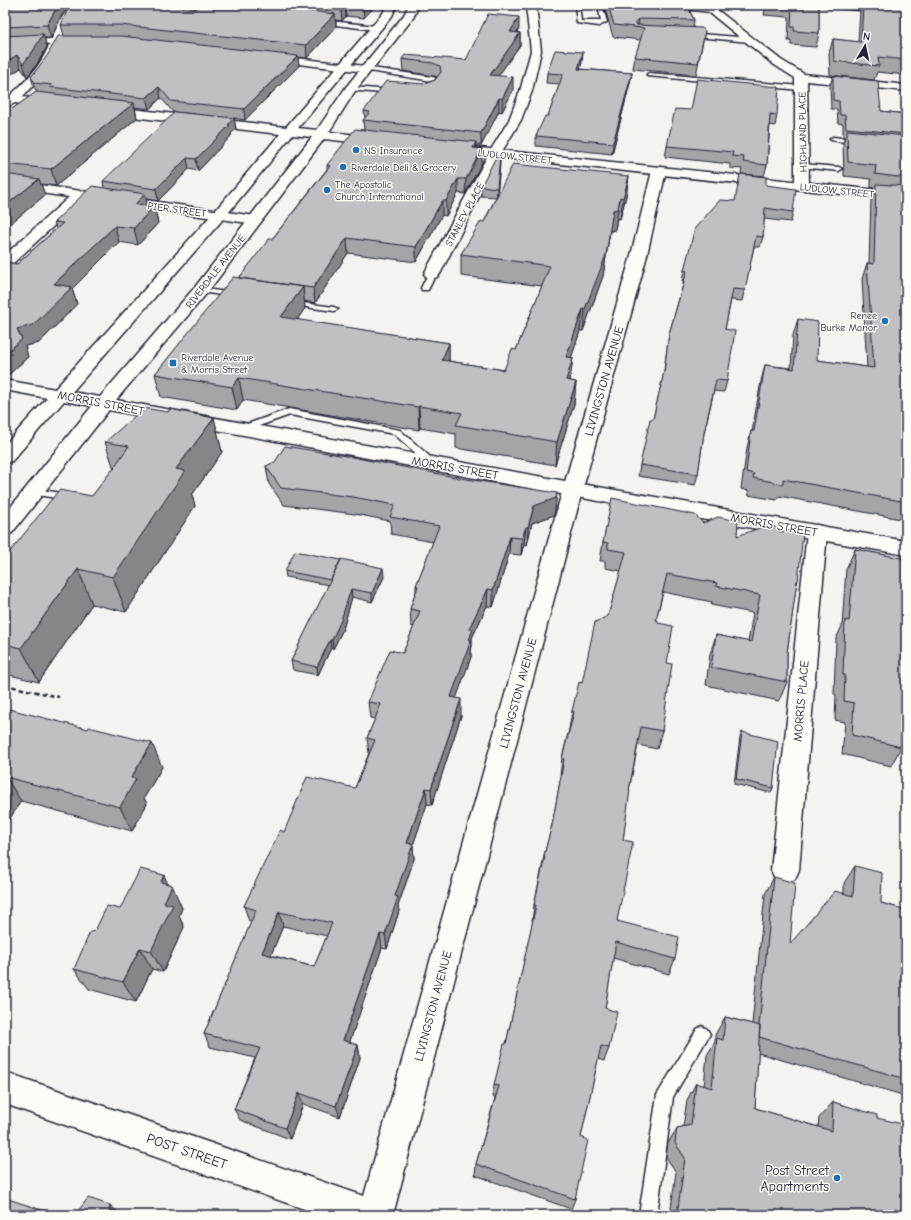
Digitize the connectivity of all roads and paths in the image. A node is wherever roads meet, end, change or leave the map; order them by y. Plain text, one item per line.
1 (392, 5) edge
2 (414, 5) edge
3 (531, 5) edge
4 (577, 5) edge
5 (600, 5) edge
6 (654, 5) edge
7 (79, 6) edge
8 (708, 7) edge
9 (311, 20) edge
10 (376, 28) junction
11 (681, 35) edge
12 (750, 40) junction
13 (89, 41) edge
14 (56, 42) junction
15 (5, 44) edge
16 (256, 56) edge
17 (343, 66) junction
18 (364, 69) junction
19 (649, 75) edge
20 (801, 82) junction
21 (350, 88) junction
22 (906, 88) edge
23 (402, 92) edge
24 (424, 93) edge
25 (7, 100) edge
26 (67, 105) edge
27 (90, 108) edge
28 (289, 131) junction
29 (321, 134) junction
30 (833, 139) dead end
31 (387, 142) edge
32 (862, 142) edge
33 (441, 148) edge
34 (495, 154) junction
35 (802, 166) junction
36 (838, 169) dead end
37 (659, 171) junction
38 (5, 184) edge
39 (802, 186) junction
40 (80, 195) junction
41 (906, 196) edge
42 (219, 215) junction
43 (255, 220) junction
44 (5, 263) edge
45 (432, 274) joint
46 (425, 288) dead end
47 (201, 290) junction
48 (239, 296) edge
49 (286, 302) edge
50 (334, 309) dead end
51 (5, 385) edge
52 (60, 395) junction
53 (105, 404) junction
54 (5, 457) edge
55 (573, 489) junction
56 (34, 492) junction
57 (76, 498) edge
58 (5, 528) edge
59 (817, 532) junction
60 (906, 548) edge
61 (5, 685) edge
62 (59, 697) dead end
63 (785, 870) dead end
64 (702, 1034) dead end
65 (5, 1088) edge
66 (369, 1215) edge
67 (376, 1215) edge
68 (648, 1215) edge

1 - 10 street
2 - 18 street, RIVERDALE AVENUE
3 - 34 street, STANLEY PLACE
4 - 5 lane
6 - 8 lane
7 - 14 street
8 - 12 street
9 - 10 lane
10 - 17 street
11 - 12 lane
12 - 20 street
13 - 14 street
14 - 15 street
14 - 25 street
16 - 17 street
17 - 18 street
17 - 28 street
18 - 21 street, RIVERDALE AVENUE
18 - 24 lane
19 - 20 lane
20 - 22 street
20 - 35 street, HIGHLAND PLACE
21 - 23 lane
21 - 29 street, RIVERDALE AVENUE
25 - 26 street
27 - 28 street
28 - 29 street
28 - 42 street
29 - 31 street
29 - 43 street, RIVERDALE AVENUE
30 - 32 lane
33 - 34 street, LUDLOW STREET
34 - 37 street, LUDLOW STREET
34 - 45 street, STANLEY PLACE
35 - 36 lane
35 - 39 street, HIGHLAND PLACE
37 - 39 street, LUDLOW STREET
37 - 55 street, LIVINGSTON AVENUE
38 - 40 street, PIER STREET
39 - 41 street, LUDLOW STREET
40 - 42 street, PIER STREET
40 - 44 street
42 - 43 street, PIER STREET
42 - 52 street
43 - 47 street, RIVERDALE AVENUE
45 - 46 lane
47 - 48 lane
47 - 53 street, RIVERDALE AVENUE
49 - 50 lane
51 - 52 street, MORRIS STREET
52 - 53 street, MORRIS STREET
52 - 54 street
53 - 55 street, MORRIS STREET
53 - 56 street, RIVERDALE AVENUE
55 - 59 street, MORRIS STREET
55 - 67 street, LIVINGSTON AVENUE
56 - 57 lane
56 - 58 street, RIVERDALE AVENUE
59 - 60 street, MORRIS STREET
59 - 63 street, MORRIS PLACE
61 - 62 path
64 - 68 lane
65 - 66 street, POST STREET

